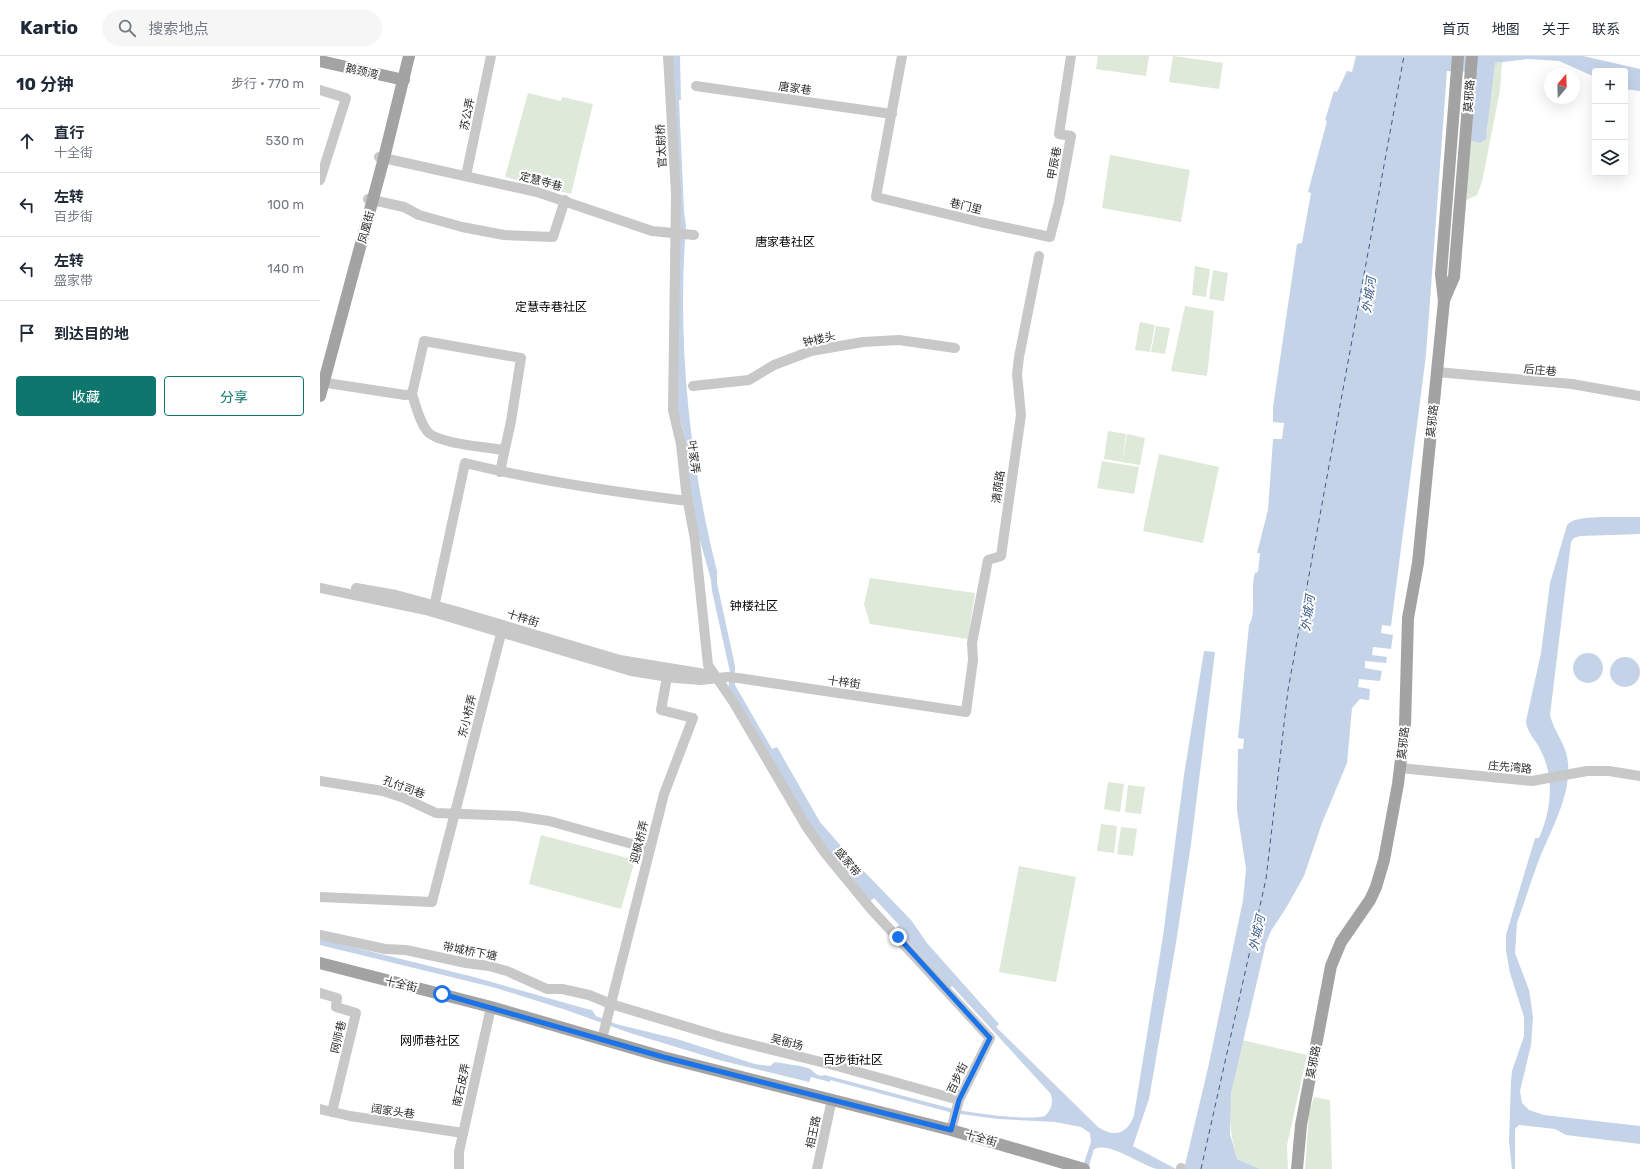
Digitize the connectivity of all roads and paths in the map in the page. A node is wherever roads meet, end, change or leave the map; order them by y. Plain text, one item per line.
1 (409, 56) edge
2 (491, 56) edge
3 (668, 56) edge
4 (902, 56) edge
5 (1071, 56) edge
6 (1458, 56) edge
7 (1472, 56) edge
8 (320, 61) edge
9 (402, 80) junction
10 (696, 86) dead end
11 (320, 90) edge
12 (892, 114) junction
13 (382, 158) junction
14 (466, 176) junction
15 (320, 180) edge
16 (371, 200) junction
17 (565, 200) junction
18 (683, 235) junction
19 (1050, 236) joint
20 (1039, 256) dead end
21 (1444, 301) junction
22 (955, 348) dead end
23 (1437, 372) junction
24 (321, 382) edge
25 (693, 386) dead end
26 (412, 394) junction
27 (320, 396) edge
28 (1640, 396) edge
29 (504, 450) junction
30 (500, 472) junction
31 (688, 501) junction
32 (320, 582) edge
33 (320, 588) edge
34 (434, 609) junction
35 (502, 628) junction
36 (667, 677) junction
37 (722, 678) junction
38 (966, 712) joint
39 (1400, 768) junction
40 (1640, 776) edge
41 (320, 781) edge
42 (455, 814) junction
43 (650, 849) junction
44 (320, 897) edge
45 (320, 935) edge
46 (320, 964) edge
47 (320, 993) edge
48 (611, 1004) junction
49 (491, 1007) junction
50 (990, 1038) joint
51 (602, 1039) junction
52 (832, 1099) junction
53 (957, 1108) junction
54 (320, 1109) edge
55 (332, 1112) junction
56 (951, 1130) junction
57 (463, 1133) junction
58 (1082, 1168) edge
59 (458, 1169) edge
60 (817, 1169) edge
61 (1297, 1169) edge

1 - 9 main road, 凤凰街
2 - 14 street, 苏公弄
3 - 18 street, 官太尉桥
4 - 12 street
5 - 19 street, 甲辰巷
6 - 21 main road, 莫邪路
7 - 21 main road, 莫邪路
8 - 9 main road, 鹅颈湾
9 - 13 main road, 凤凰街
10 - 12 street, 唐家巷
11 - 15 street
12 - 19 street, 巷门里
13 - 14 street, 定慧寺巷
13 - 16 main road, 凤凰街
14 - 17 street, 定慧寺巷
16 - 17 street
16 - 24 main road, 凤凰街
17 - 18 street, 定慧寺巷
18 - 31 street, 叶家弄
20 - 38 street, 清荫路
21 - 23 main road, 莫邪路
22 - 25 street, 钟楼头
23 - 28 street, 后庄巷
23 - 39 main road, 莫邪路
24 - 26 street
24 - 27 main road, 凤凰街
26 - 29 street
26 - 29 street
29 - 30 street
30 - 31 street
30 - 34 street
31 - 37 street, 叶家弄
32 - 34 street, 十梓街
33 - 34 street, 十梓街
34 - 35 street, 十梓街
35 - 36 street, 十梓街
35 - 37 street, 十梓街
35 - 42 street, 东小桥弄
36 - 37 street, 十梓街
36 - 43 street, 迎枫桥弄
37 - 38 street, 十梓街
37 - 50 street, 盛家带
39 - 40 street, 庄先湾路
39 - 61 main road, 莫邪路
41 - 42 street, 孔付司巷
42 - 43 street, 孔付司巷
42 - 44 street, 东小桥弄
43 - 48 street, 迎枫桥弄
45 - 48 street, 带城桥下塘
46 - 49 main road, 十全街
47 - 55 street, 网师巷
48 - 51 street, 迎枫桥弄
48 - 53 street, 吴衙场
49 - 51 main road, 十全街
49 - 57 street, 南石皮弄
50 - 53 street, 百步街
51 - 52 main road, 十全街
52 - 56 main road, 十全街
52 - 60 street, 相王路
53 - 56 street, 百步街
54 - 55 street, 阔家头巷
55 - 57 street, 阔家头巷
56 - 58 main road, 十全街
57 - 59 street, 南石皮弄

